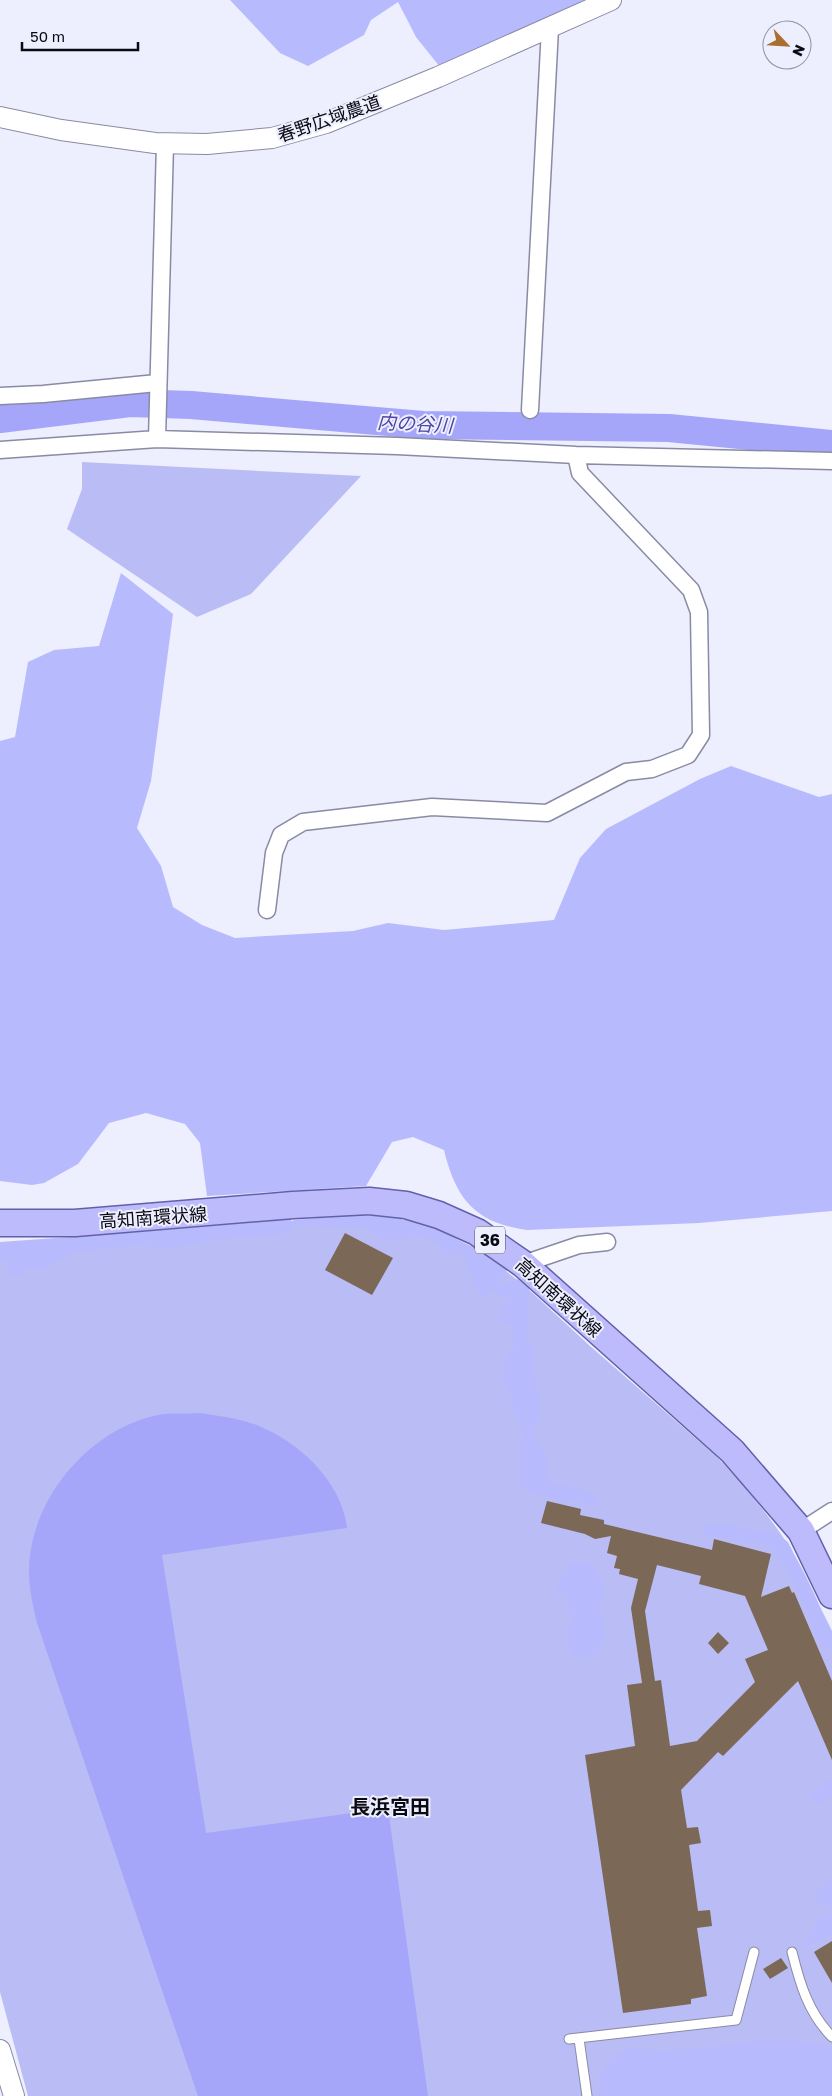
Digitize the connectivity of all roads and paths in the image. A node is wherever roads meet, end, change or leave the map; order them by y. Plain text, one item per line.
1 (611, 0) edge
2 (550, 28) junction
3 (0, 117) edge
4 (165, 144) junction
5 (157, 386) junction
6 (0, 396) edge
7 (530, 410) dead end
8 (157, 435) junction
9 (0, 450) edge
10 (576, 455) junction
11 (832, 461) edge
12 (267, 910) dead end
13 (0, 1223) edge
14 (607, 1242) dead end
15 (523, 1264) junction
16 (832, 1511) edge
17 (800, 1531) junction
18 (832, 1595) edge
19 (754, 1952) dead end
20 (792, 1952) dead end
21 (832, 2037) edge
22 (569, 2039) dead end
23 (579, 2039) junction
24 (0, 2050) edge
25 (14, 2096) edge
26 (587, 2096) edge

1 - 2 street, 春野広域農道
2 - 4 street, 春野広域農道
2 - 7 street
3 - 4 street, 春野広域農道
4 - 5 street
5 - 6 street
5 - 8 street
8 - 9 street
8 - 10 street
10 - 11 street
10 - 12 street
13 - 15 main road, 高知南環状線 / 36
14 - 15 street
15 - 17 main road, 高知南環状線 / 36
16 - 17 street
17 - 18 main road, 高知南環状線 / 36
19 - 23 lane
20 - 21 lane
22 - 23 lane
23 - 26 lane
24 - 25 street

